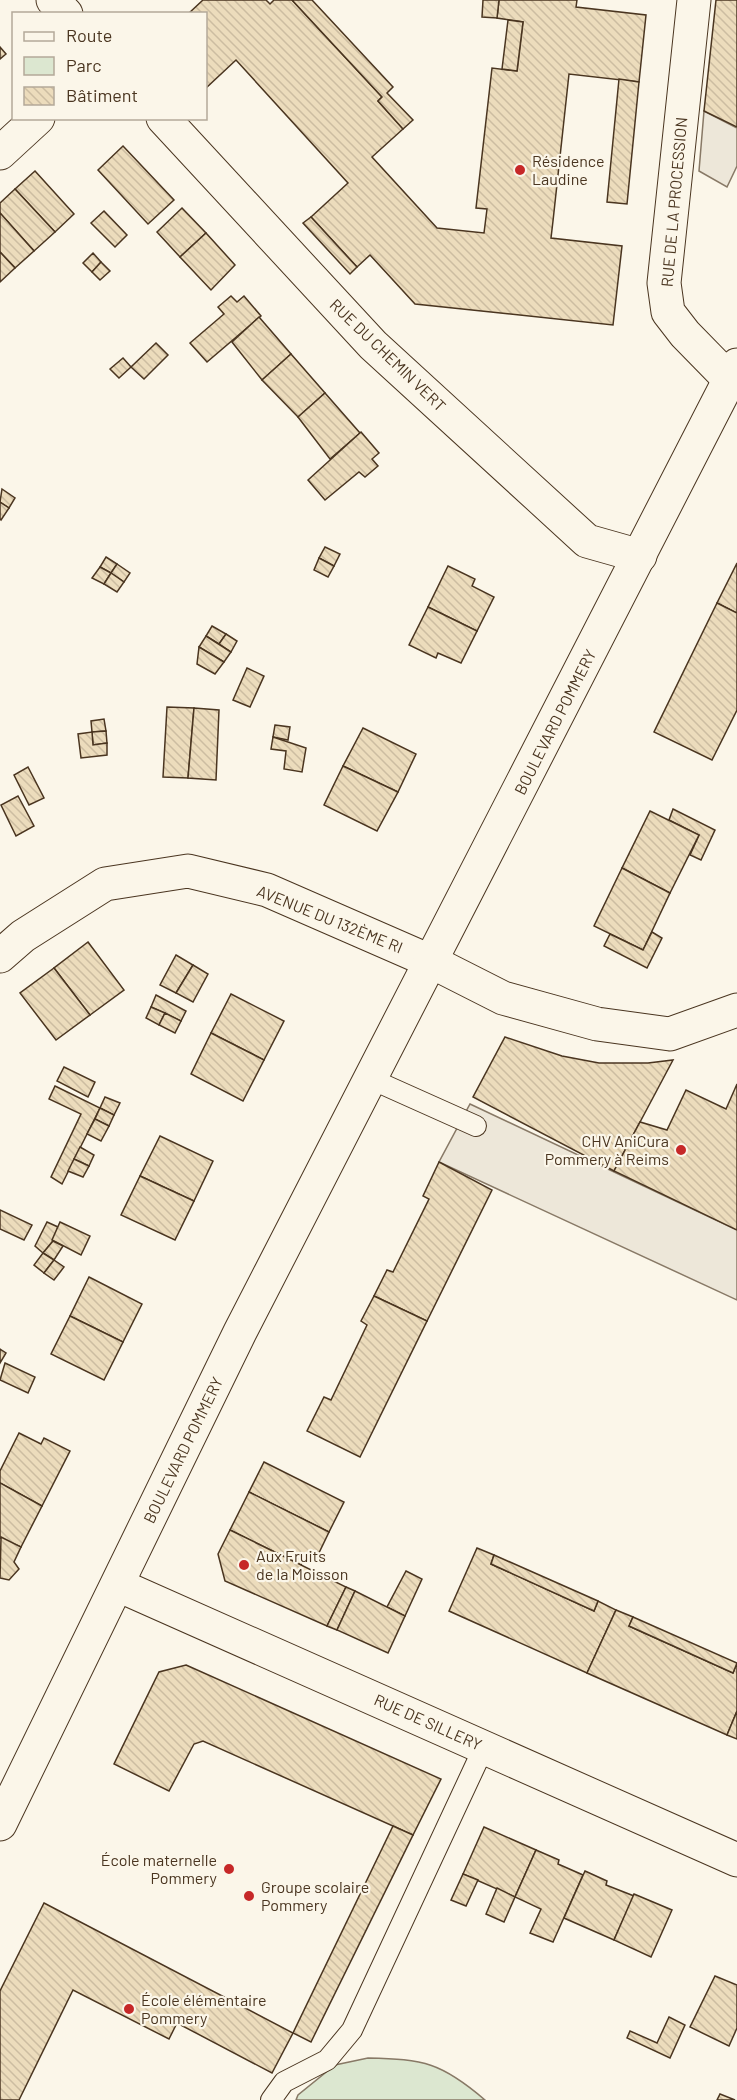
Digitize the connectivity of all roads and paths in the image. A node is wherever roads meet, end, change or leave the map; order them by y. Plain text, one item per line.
1 (53, 0) edge
2 (694, 0) edge
3 (64, 12) edge
4 (36, 120) edge
5 (165, 120) edge
6 (0, 153) edge
7 (733, 373) edge
8 (640, 556) junction
9 (0, 956) edge
10 (432, 962) junction
11 (737, 1010) edge
12 (371, 1079) junction
13 (476, 1126) dead end
14 (118, 1585) junction
15 (484, 1747) junction
16 (5, 1803) edge
17 (737, 1860) edge
18 (271, 2100) edge

1 - 3 street
2 - 7 street, RUE DE LA PROCESSION
4 - 6 street
5 - 8 street, RUE DU CHEMIN VERT
7 - 8 street, BOULEVARD POMMERY
8 - 10 street, BOULEVARD POMMERY
9 - 10 street, AVENUE DU 132ÈME RI
10 - 11 street, AVENUE DU 132ÈME RI
10 - 12 street, BOULEVARD POMMERY
12 - 13 lane
12 - 14 street, BOULEVARD POMMERY
14 - 15 street, RUE DE SILLERY
14 - 16 street, BOULEVARD POMMERY
15 - 17 street, RUE DE SILLERY
15 - 18 lane

